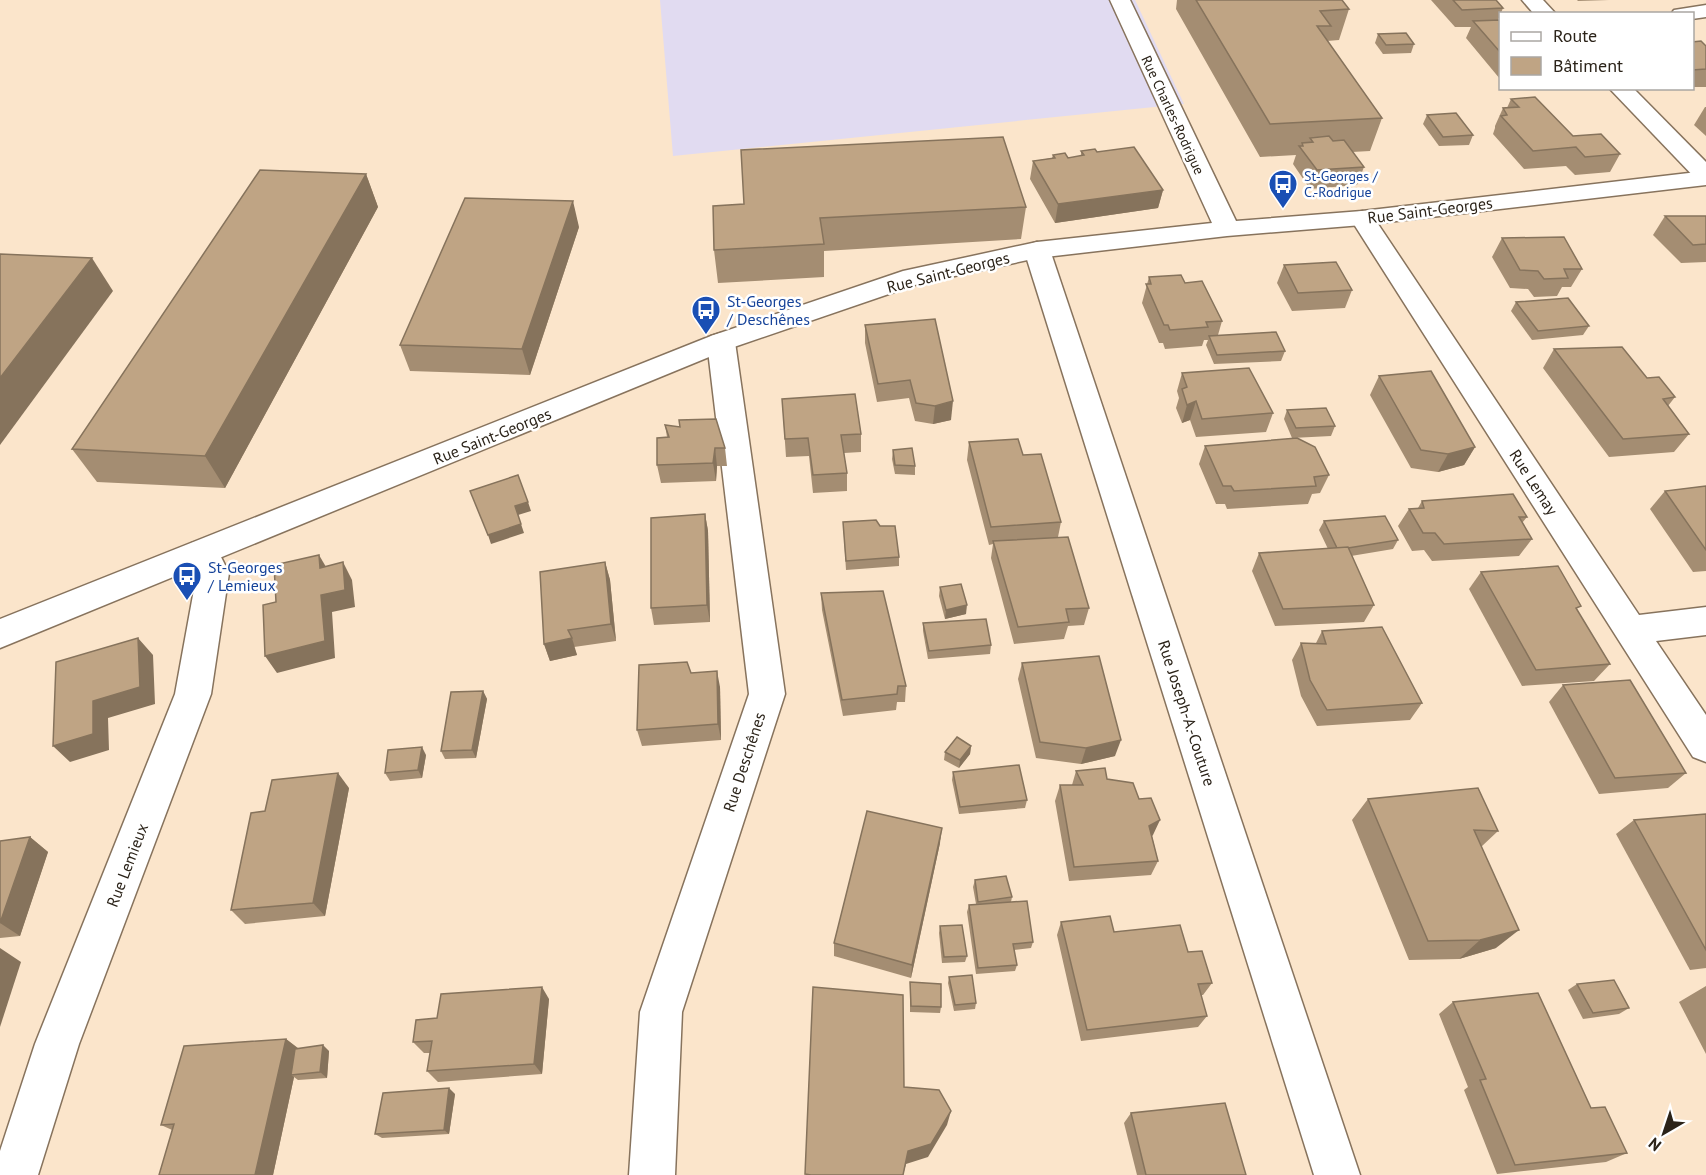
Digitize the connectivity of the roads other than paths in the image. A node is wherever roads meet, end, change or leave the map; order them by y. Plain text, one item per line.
1 (1120, 0) edge
2 (1532, 0) edge
3 (1544, 12) edge
4 (1622, 90) edge
5 (1706, 177) edge
6 (1362, 218) junction
7 (1227, 229) junction
8 (1037, 250) junction
9 (721, 342) junction
10 (203, 552) junction
11 (1706, 621) edge
12 (1630, 630) junction
13 (0, 634) edge
14 (1706, 746) edge
15 (15, 1175) edge
16 (652, 1175) edge
17 (1337, 1175) edge

1 - 7 street, Rue Charles-Rodrigue
2 - 3 street
4 - 5 street
5 - 6 street, Rue Saint-Georges
6 - 7 street, Rue Saint-Georges
6 - 12 street, Rue Lemay
7 - 8 street, Rue Saint-Georges
8 - 9 street, Rue Saint-Georges
8 - 17 street, Rue Joseph-A.-Couture
9 - 10 street, Rue Saint-Georges
9 - 16 street, Rue Deschênes
10 - 13 street, Rue Saint-Georges
10 - 15 street, Rue Lemieux
11 - 12 street
12 - 14 street, Rue Lemay

